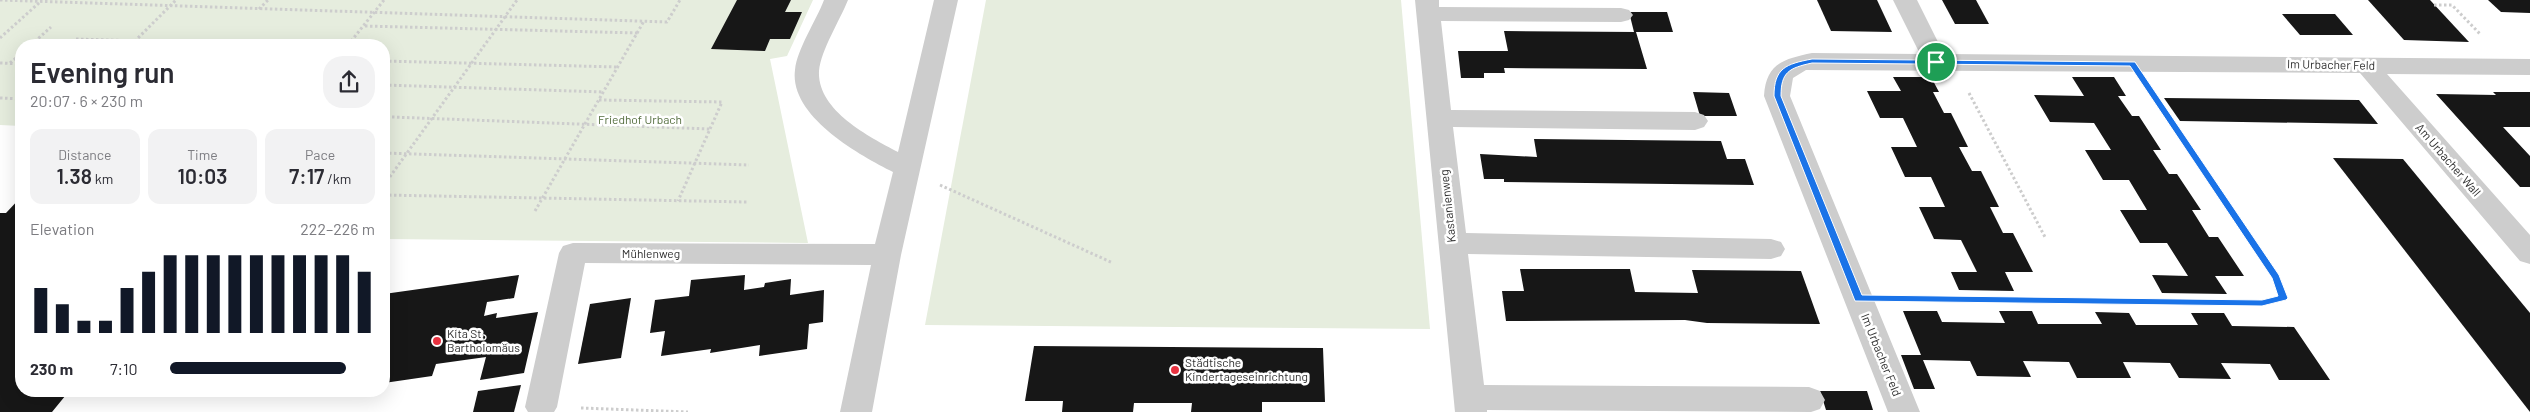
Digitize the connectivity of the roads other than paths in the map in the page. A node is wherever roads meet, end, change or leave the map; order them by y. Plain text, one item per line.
1 (836, 0) edge
2 (946, 0) edge
3 (1905, 0) edge
4 (1427, 7) edge
5 (1621, 16) dead end
6 (1944, 62) junction
7 (2366, 65) junction
8 (2519, 67) edge
9 (1438, 118) junction
10 (1695, 121) dead end
11 (906, 168) junction
12 (1452, 243) junction
13 (1772, 249) dead end
14 (2530, 254) edge
15 (886, 255) junction
16 (1808, 400) dead end
17 (1470, 404) edge
18 (541, 407) road end
19 (856, 412) edge
20 (1904, 412) edge

1 - 11 street
2 - 11 street
3 - 6 street
4 - 5 street
4 - 9 street, Kastanienweg
6 - 7 street, Im Urbacher Feld
6 - 20 street, Im Urbacher Feld
7 - 8 street, Im Urbacher Feld
7 - 14 street, Am Urbacher Wall
9 - 10 street
9 - 12 street, Kastanienweg
11 - 15 street
12 - 13 street
12 - 17 street, Kastanienweg
15 - 18 street, Mühlenweg
15 - 19 street
16 - 17 street

